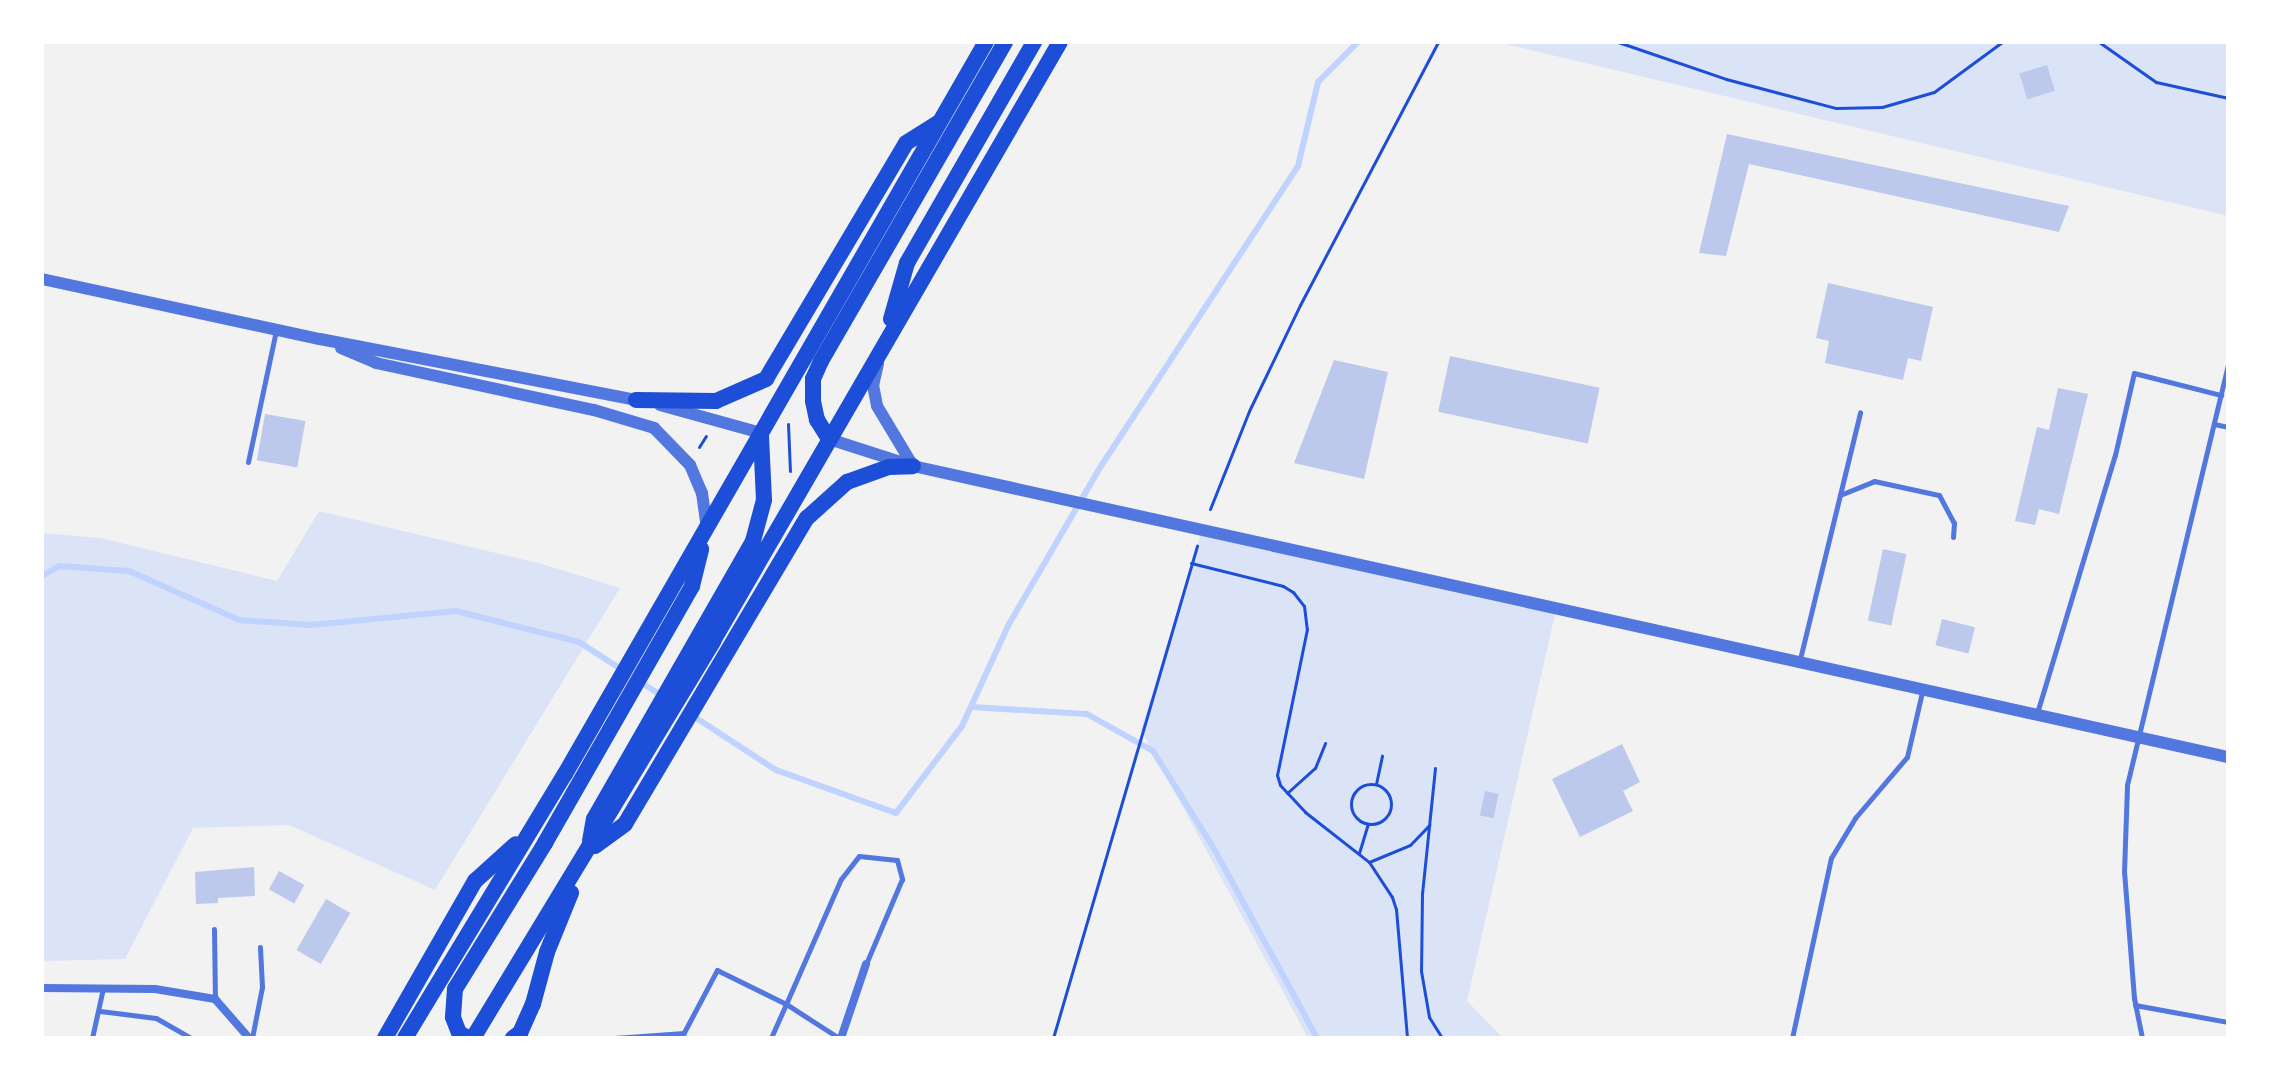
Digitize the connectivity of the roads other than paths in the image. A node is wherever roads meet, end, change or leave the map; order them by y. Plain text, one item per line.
1 (986, 42) edge
2 (1005, 42) edge
3 (1034, 42) edge
4 (1060, 42) edge
5 (940, 122) junction
6 (42, 279) edge
7 (276, 329) junction
8 (320, 339) junction
9 (884, 344) junction
10 (2228, 364) edge
11 (2221, 395) junction
12 (636, 400) junction
13 (1860, 412) dead end
14 (2214, 424) junction
15 (2228, 427) edge
16 (761, 433) junction
17 (829, 439) junction
18 (248, 462) dead end
19 (913, 466) junction
20 (1840, 495) junction
21 (707, 528) junction
22 (1953, 537) dead end
23 (706, 638) junction
24 (1799, 664) junction
25 (1922, 692) junction
26 (2036, 716) junction
27 (2138, 738) junction
28 (594, 740) junction
29 (2228, 757) edge
30 (529, 832) junction
31 (588, 852) junction
32 (214, 929) dead end
33 (260, 947) dead end
34 (866, 964) joint
35 (103, 987) junction
36 (42, 988) edge
37 (215, 999) junction
38 (786, 1004) junction
39 (2135, 1005) junction
40 (100, 1011) junction
41 (2228, 1022) edge
42 (683, 1036) edge
43 (188, 1037) edge
44 (92, 1038) edge
45 (250, 1038) edge
46 (385, 1038) edge
47 (405, 1038) edge
48 (470, 1038) edge
49 (513, 1038) edge
50 (614, 1038) edge
51 (771, 1038) edge
52 (840, 1038) edge
53 (1792, 1038) edge
54 (2142, 1038) edge

1 - 5 highway
2 - 17 highway
3 - 9 highway
4 - 9 highway
5 - 12 highway
5 - 16 highway
6 - 7 street
7 - 8 street
7 - 18 lane
8 - 12 street
8 - 21 street
9 - 17 highway
9 - 19 street
10 - 11 lane
11 - 14 lane
11 - 26 lane
12 - 16 street
13 - 20 lane
14 - 15 lane
14 - 27 lane
16 - 21 highway
16 - 23 highway
17 - 19 street
17 - 23 highway
19 - 24 street
19 - 31 highway
20 - 22 lane
20 - 24 lane
21 - 28 highway
23 - 31 highway
24 - 25 street
25 - 26 street
25 - 53 lane
26 - 27 street
27 - 29 street
27 - 39 lane
28 - 30 highway
28 - 48 highway
30 - 46 highway
30 - 47 highway
31 - 48 highway
31 - 49 highway
32 - 37 lane
33 - 45 lane
34 - 38 lane
34 - 52 street
35 - 36 street
35 - 37 street
35 - 40 lane
37 - 45 street
38 - 42 lane
38 - 51 lane
38 - 52 lane
39 - 41 lane
39 - 54 lane
40 - 43 lane
40 - 44 lane
42 - 50 lane

